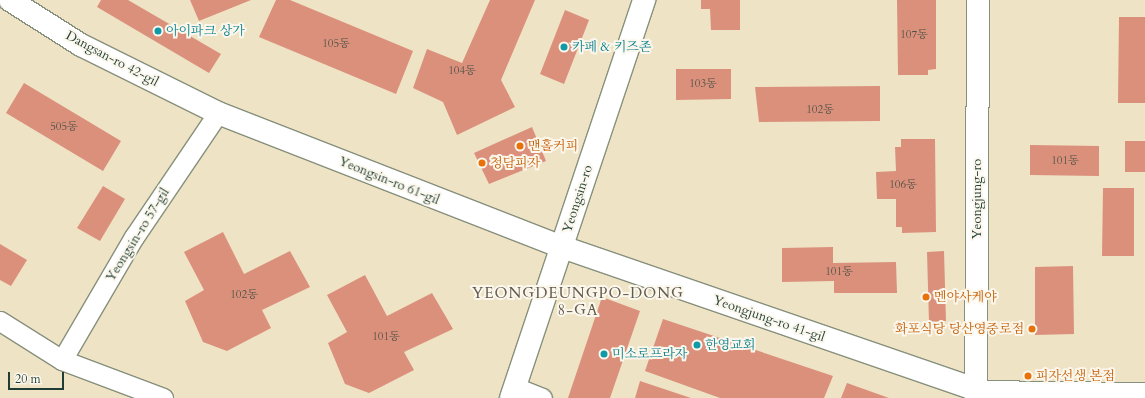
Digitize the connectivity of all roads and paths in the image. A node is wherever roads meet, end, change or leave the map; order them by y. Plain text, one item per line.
1 (10, 0) edge
2 (644, 0) edge
3 (978, 0) edge
4 (218, 113) junction
5 (562, 247) junction
6 (0, 321) edge
7 (62, 360) junction
8 (513, 392) edge
9 (1145, 392) edge
10 (976, 394) edge
11 (163, 398) edge
12 (542, 398) edge

1 - 4 street, Dangsan-ro 42-gil
2 - 5 street, Yeongsin-ro
3 - 10 street, Yeongjung-ro
4 - 5 street, Yeongsin-ro 61-gil
4 - 7 street, Yeongsin-ro 57-gil
5 - 8 street, Yeongsin-ro
5 - 10 street, Yeongjung-ro 41-gil
6 - 7 street
7 - 11 street
8 - 12 street
9 - 10 street

